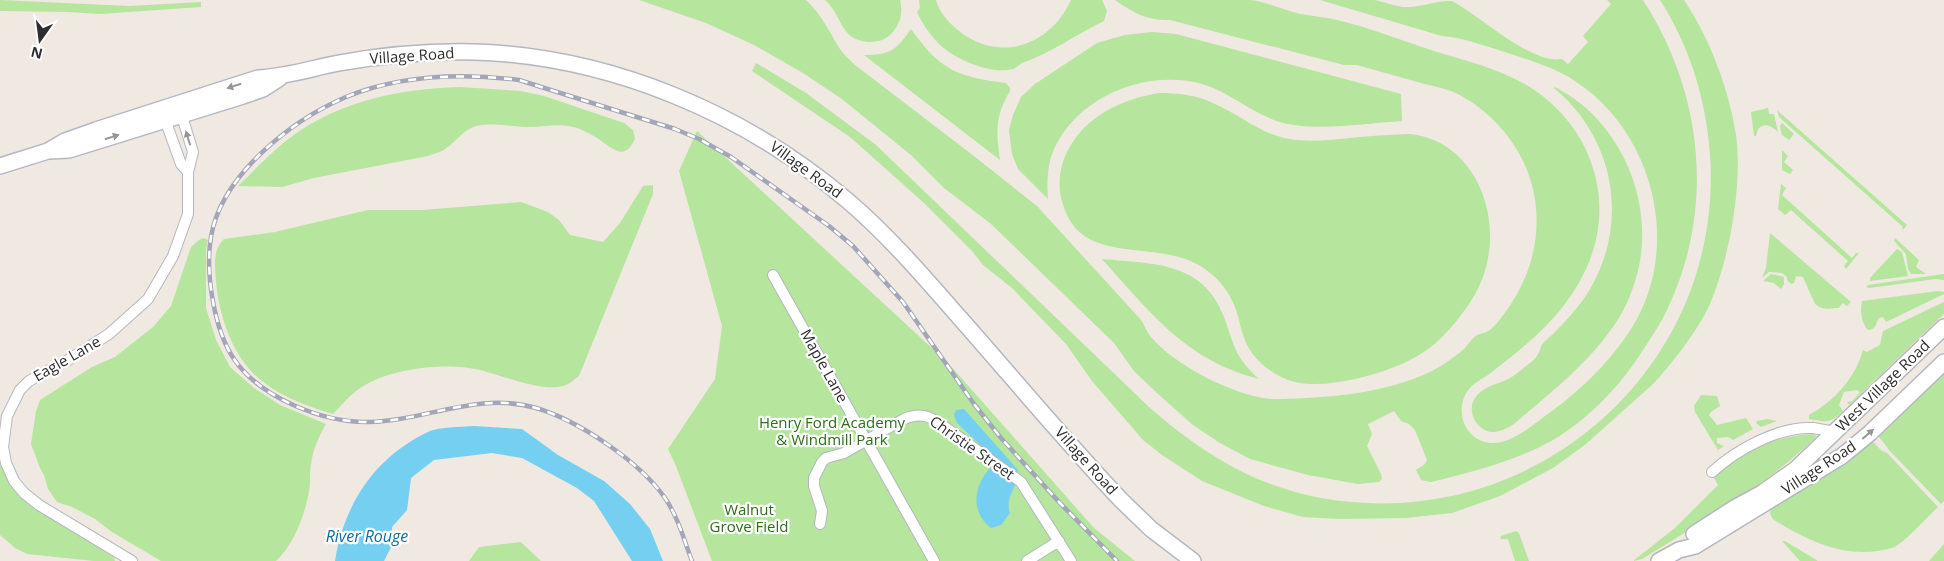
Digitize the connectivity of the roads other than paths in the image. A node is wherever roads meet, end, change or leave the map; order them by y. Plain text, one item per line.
1 (180, 109) junction
2 (163, 115) junction
3 (0, 166) edge
4 (188, 172) junction
5 (772, 275) dead end
6 (1944, 327) edge
7 (1944, 362) edge
8 (1836, 432) junction
9 (866, 440) junction
10 (1712, 472) dead end
11 (1750, 500) joint
12 (820, 524) dead end
13 (1059, 541) junction
14 (1679, 550) junction
15 (132, 561) edge
16 (934, 561) edge
17 (1027, 561) edge
18 (1071, 561) edge
19 (1193, 561) edge
20 (1659, 561) edge

1 - 2 street, Village Road
4 -> 1 street, Eagle Lane
1 - 19 street, Village Road
2 - 3 street, Village Road
2 - 4 street, Eagle Lane
4 - 15 street, Eagle Lane
5 - 9 street, Maple Lane
6 - 8 street, West Village Road
14 -> 7 street, Village Road
8 - 10 street
8 - 11 street, West Village Road
9 - 12 street, Christie Street
9 - 13 street, Christie Street
9 - 16 street, Maple Lane
11 - 14 street, Village Road
13 - 17 street
13 - 18 street, Christie Street
14 - 20 street, Village Road

